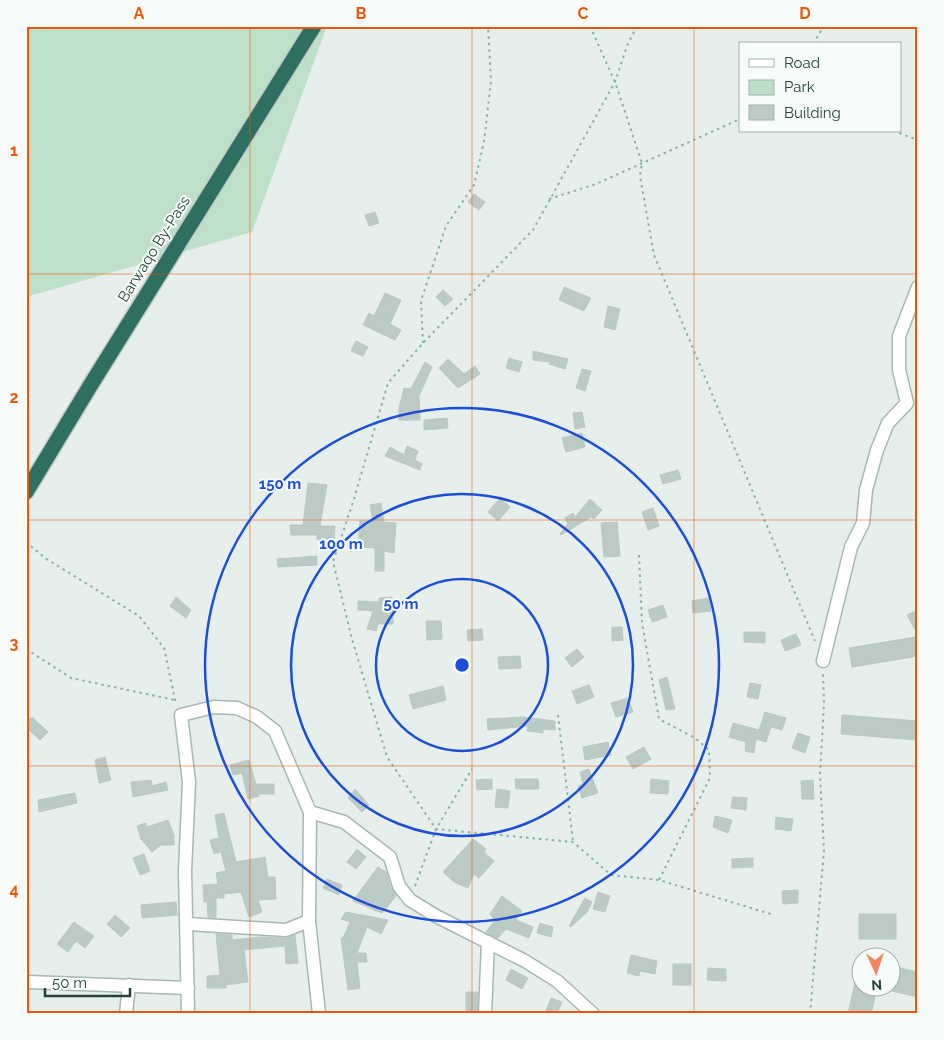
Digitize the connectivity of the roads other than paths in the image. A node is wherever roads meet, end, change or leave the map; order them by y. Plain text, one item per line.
1 (314, 26) edge
2 (918, 287) edge
3 (26, 492) edge
4 (822, 661) road end
5 (310, 812) junction
6 (309, 921) junction
7 (188, 924) junction
8 (488, 942) junction
9 (28, 982) dead end
10 (129, 985) junction
11 (188, 988) junction
12 (126, 1014) edge
13 (188, 1014) edge
14 (319, 1014) edge
15 (485, 1014) edge
16 (593, 1014) edge

1 - 3 highway, Barwaqo By-Pass
2 - 4 street
5 - 6 street
5 - 7 street
5 - 8 street
6 - 7 street
6 - 14 street
7 - 11 street
8 - 15 street
8 - 16 street
9 - 10 street
10 - 11 street
10 - 12 street
11 - 13 street

